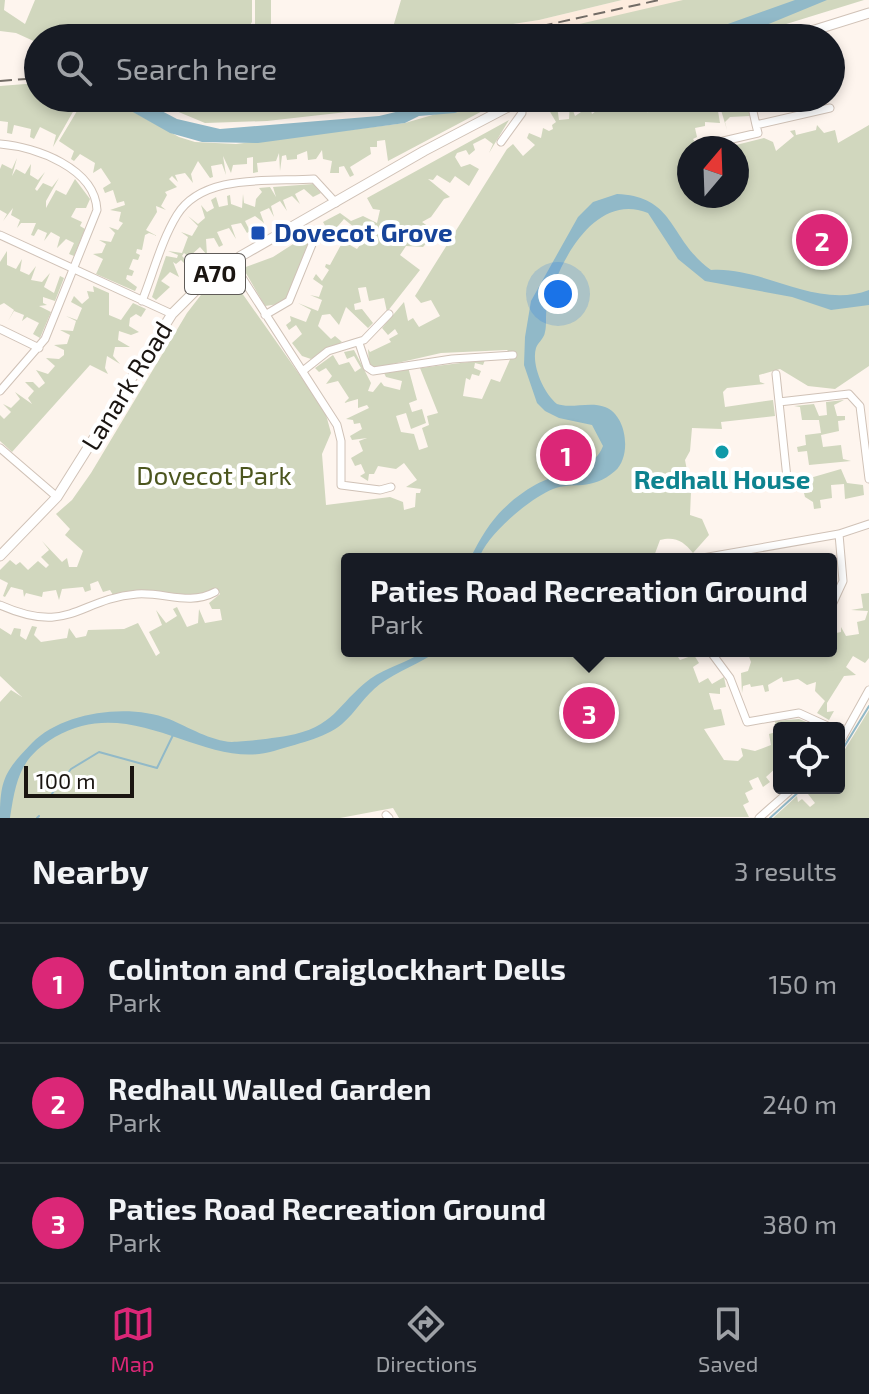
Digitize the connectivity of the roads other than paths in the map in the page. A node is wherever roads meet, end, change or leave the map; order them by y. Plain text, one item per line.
1 (869, 13) edge
2 (834, 24) edge
3 (499, 112) edge
4 (522, 112) edge
5 (753, 112) edge
6 (813, 112) edge
7 (756, 125) junction
8 (748, 136) edge
9 (501, 142) dead end
10 (0, 144) edge
11 (336, 203) junction
12 (328, 234) dead end
13 (0, 235) edge
14 (232, 262) junction
15 (74, 270) junction
16 (142, 301) junction
17 (172, 314) junction
18 (389, 314) dead end
19 (265, 315) junction
20 (0, 329) edge
21 (359, 343) junction
22 (39, 348) junction
23 (513, 355) dead end
24 (304, 370) junction
25 (776, 374) dead end
26 (0, 391) edge
27 (779, 402) junction
28 (0, 448) edge
29 (787, 478) dead end
30 (869, 479) edge
31 (391, 487) dead end
32 (57, 497) junction
33 (869, 524) edge
34 (839, 534) junction
35 (731, 553) edge
36 (0, 556) edge
37 (215, 592) dead end
38 (837, 594) edge
39 (0, 605) edge
40 (715, 657) edge
41 (869, 690) edge
42 (747, 722) junction
43 (819, 722) edge
44 (845, 729) edge
45 (749, 733) dead end
46 (786, 794) edge
47 (759, 818) edge

1 - 2 main road
3 - 11 main road, Lanark Road / A70
4 - 9 street
5 - 7 street
6 - 7 street
7 - 8 street
10 - 15 street
11 - 14 main road, Lanark Road / A70
11 - 16 street
12 - 19 street
13 - 15 street
14 - 17 main road, Lanark Road / A70
14 - 19 street
15 - 16 street
15 - 22 street
16 - 17 street
17 - 32 main road, Lanark Road / A70
18 - 21 street
19 - 24 street
20 - 22 street
21 - 23 street
21 - 24 street
22 - 26 street
24 - 31 street
25 - 27 street
27 - 29 street
27 - 30 street
28 - 32 street
32 - 36 main road, Lanark Road / A70
33 - 34 street
34 - 35 street
34 - 38 street
37 - 39 street
40 - 42 street
41 - 44 street
42 - 43 street
42 - 45 street
46 - 47 street

